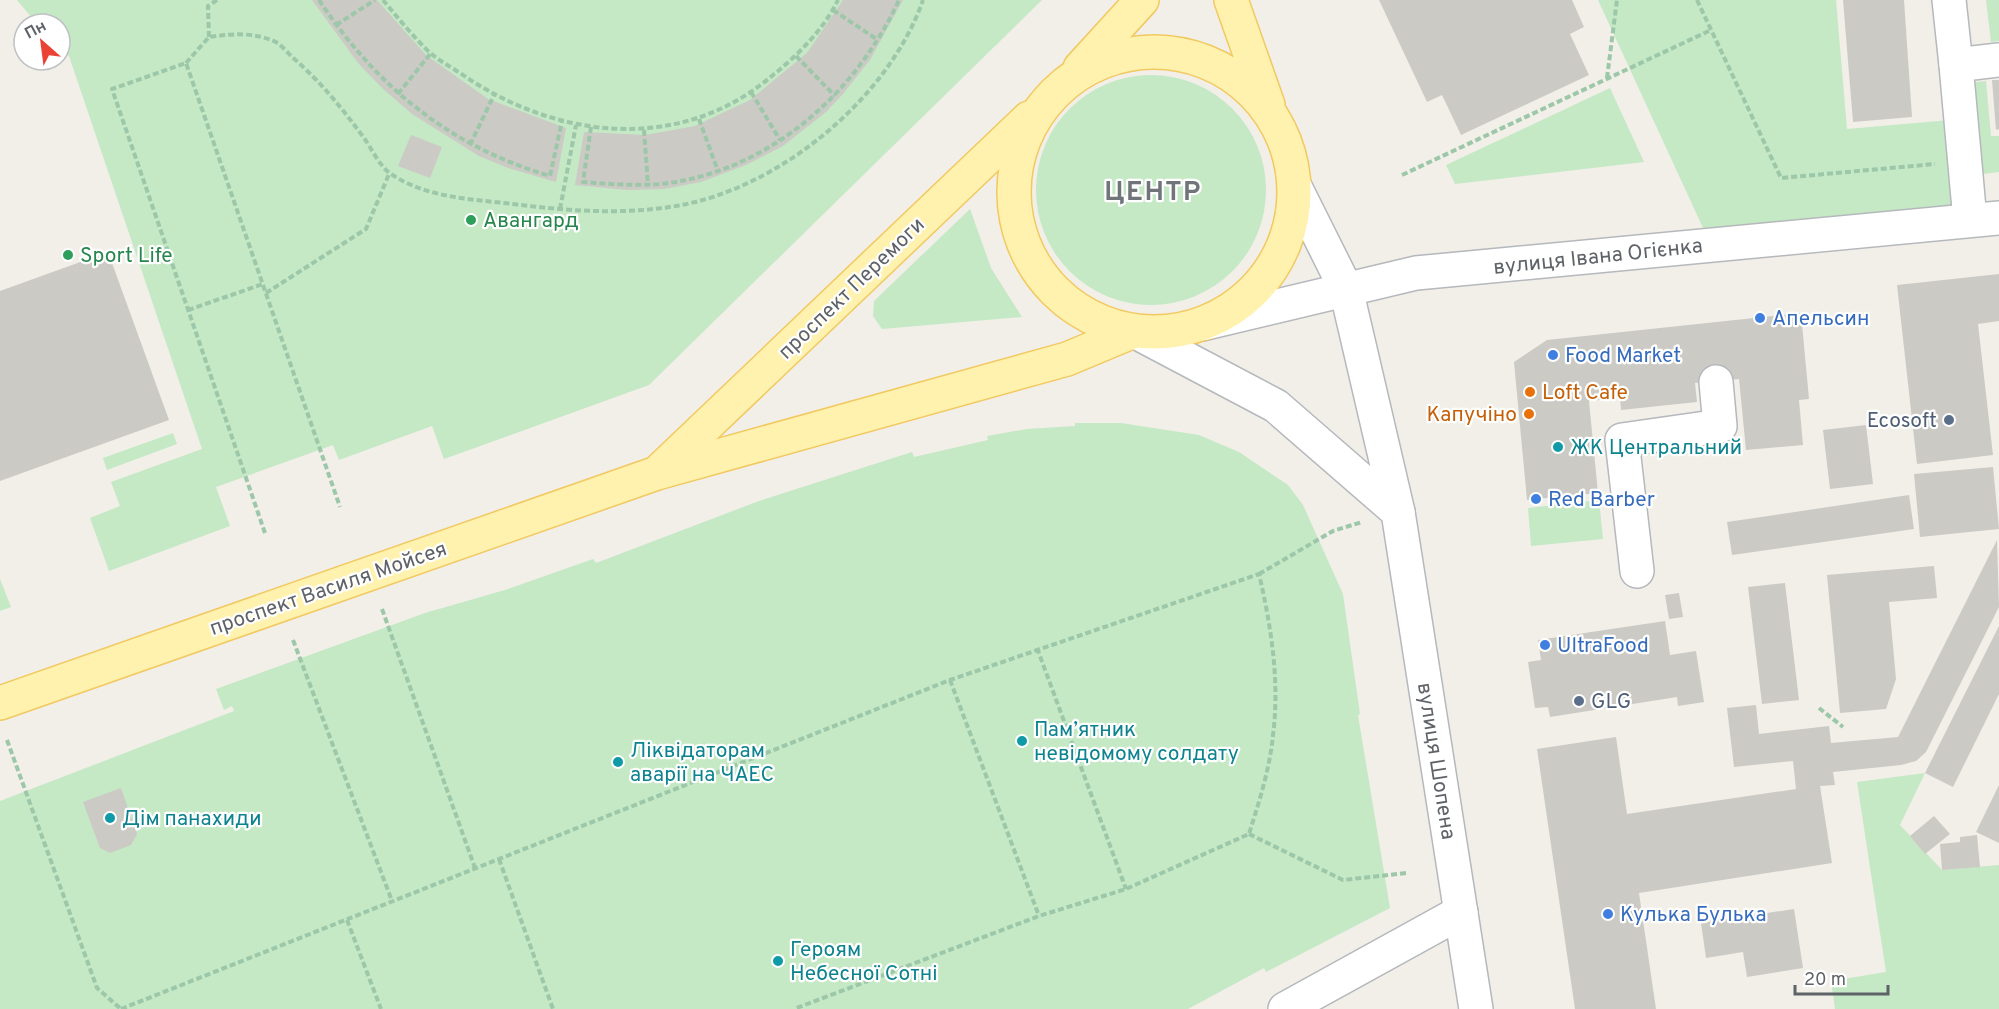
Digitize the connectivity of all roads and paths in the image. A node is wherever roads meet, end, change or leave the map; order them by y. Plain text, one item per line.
1 (217, 0) edge
2 (319, 0) edge
3 (375, 0) edge
4 (383, 0) edge
5 (838, 0) edge
6 (899, 0) edge
7 (924, 0) edge
8 (1142, 0) edge
9 (1231, 0) edge
10 (1617, 0) edge
11 (1697, 0) edge
12 (1948, 0) edge
13 (833, 10) junction
14 (336, 25) junction
15 (1711, 30) junction
16 (208, 36) junction
17 (878, 40) junction
18 (431, 53) junction
19 (796, 56) junction
20 (1999, 60) edge
21 (186, 63) junction
22 (1956, 65) junction
23 (1607, 79) junction
24 (1068, 80) junction
25 (751, 92) junction
26 (398, 94) junction
27 (494, 95) junction
28 (835, 96) junction
29 (1045, 103) junction
30 (1272, 115) junction
31 (699, 118) junction
32 (562, 121) junction
33 (576, 125) junction
34 (591, 127) junction
35 (644, 130) junction
36 (780, 140) junction
37 (470, 145) junction
38 (1965, 161) junction
39 (718, 171) junction
40 (389, 174) junction
41 (1402, 175) dead end
42 (648, 184) junction
43 (1295, 187) junction
44 (560, 209) junction
45 (1984, 219) edge
46 (263, 284) junction
47 (1346, 289) junction
48 (266, 293) junction
49 (188, 310) junction
50 (1202, 324) junction
51 (1134, 331) junction
52 (1716, 382) dead end
53 (657, 473) junction
54 (340, 507) dead end
55 (1398, 512) junction
56 (1333, 531) dead end
57 (265, 533) dead end
58 (1637, 571) dead end
59 (1259, 574) junction
60 (382, 609) dead end
61 (293, 640) dead end
62 (1037, 648) junction
63 (950, 680) junction
64 (0, 703) edge
65 (1819, 708) dead end
66 (1843, 727) dead end
67 (7, 741) dead end
68 (1250, 834) junction
69 (499, 859) junction
70 (475, 868) junction
71 (1406, 873) dead end
72 (1126, 889) junction
73 (392, 902) junction
74 (1461, 912) junction
75 (1039, 916) junction
76 (347, 920) junction
77 (121, 1009) edge
78 (381, 1009) edge
79 (553, 1009) edge
80 (794, 1009) edge
81 (1286, 1009) edge
82 (1476, 1009) edge

1 - 16 path
2 - 14 path
3 - 14 path
4 - 18 path
5 - 13 path
6 - 17 path
7 - 44 path
8 - 24 main road
9 - 30 main road
10 - 23 path
11 - 15 path
12 - 22 street
13 - 17 path
13 - 19 path
14 - 26 path
15 - 23 path
15 - 38 path
16 - 21 path
16 - 40 path
17 - 28 path
18 - 26 path
18 - 27 path
19 - 25 path
19 - 28 path
20 - 22 street
21 - 46 path
21 - 49 path
22 - 38 street
23 - 41 path
24 - 29 main road
24 - 30 main road
25 - 31 path
25 - 36 path
26 - 37 path
27 - 32 path
27 - 37 path
28 - 36 path
29 - 51 main road
29 - 53 main road, проспект Перемоги
30 - 43 main road
31 - 35 path
31 - 39 path
32 - 33 path
32 - 37 path
33 - 34 path
33 - 44 path
34 - 35 path
34 - 42 path
35 - 42 path
36 - 39 path
38 - 45 street
39 - 42 path
40 - 44 path
40 - 48 path
43 - 47 street, вулиця Шопена
43 - 50 main road
45 - 47 street, вулиця Івана Огієнка
46 - 48 path
46 - 49 path
47 - 50 street, вулиця Івана Огієнка
47 - 55 street, вулиця Шопена
48 - 54 path
49 - 57 path
50 - 51 main road
51 - 53 main road, проспект Василя Мойсея
51 - 55 street
52 - 58 street
53 - 64 main road, проспект Василя Мойсея
55 - 74 street, вулиця Шопена
56 - 59 path
59 - 62 path
59 - 68 path
60 - 70 path
61 - 73 path
62 - 63 path
62 - 72 path
63 - 69 path
63 - 75 path
65 - 66 path
67 - 77 path
68 - 71 path
68 - 72 path
69 - 70 path
69 - 79 path
70 - 73 path
72 - 75 path
73 - 76 path
74 - 81 street
74 - 82 street, вулиця Шопена
75 - 80 path
76 - 77 path
76 - 78 path

